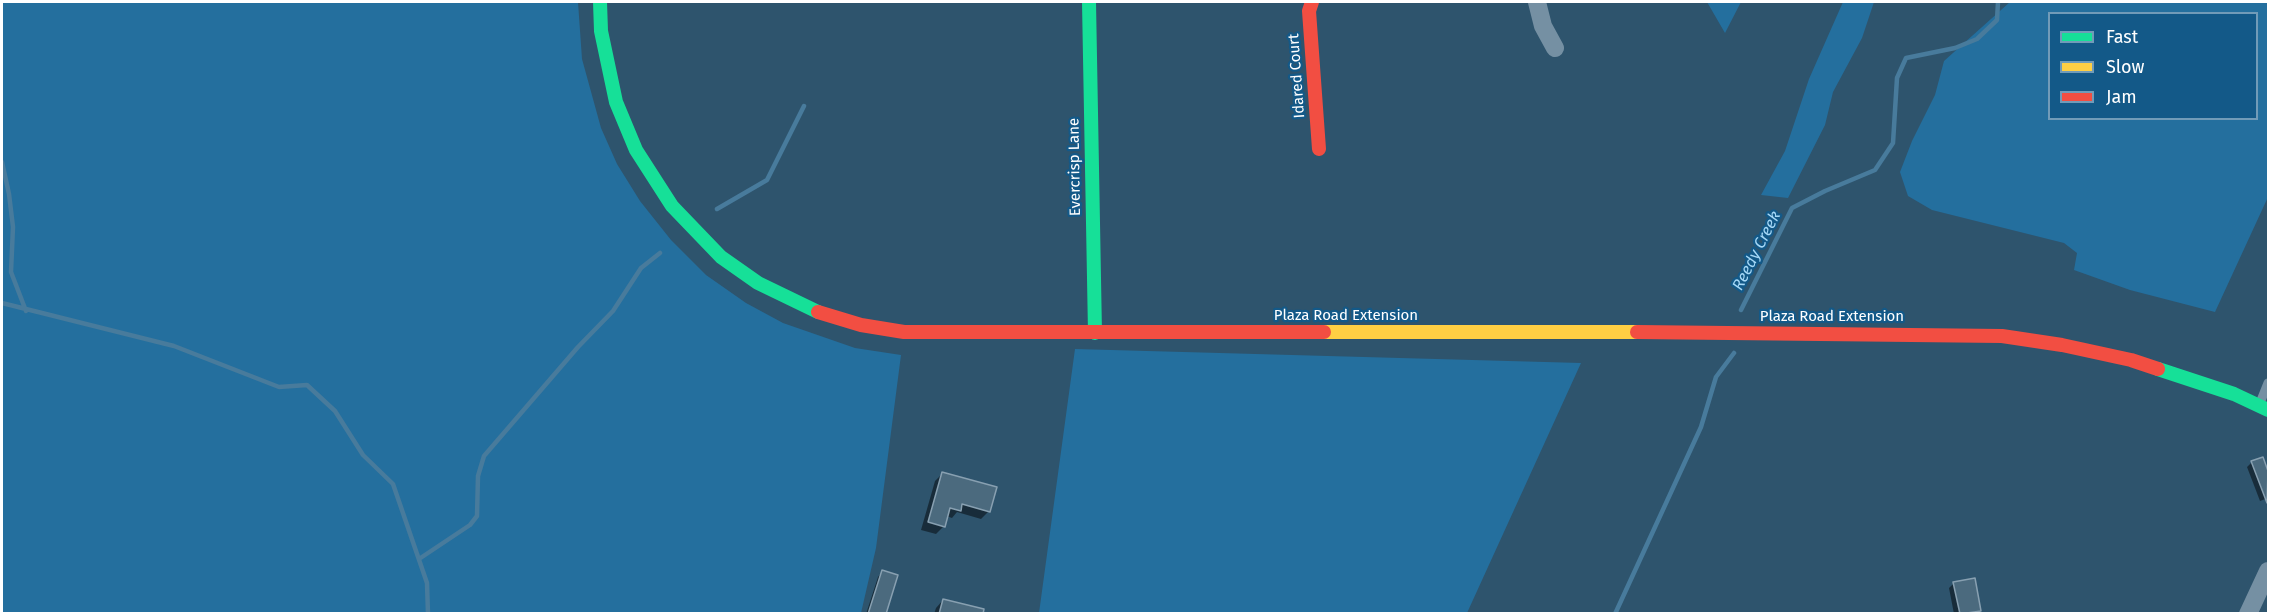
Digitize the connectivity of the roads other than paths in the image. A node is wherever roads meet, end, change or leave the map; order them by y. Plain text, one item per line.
1 (600, 2) edge
2 (1089, 2) edge
3 (1312, 2) edge
4 (1537, 2) edge
5 (1555, 48) dead end
6 (1319, 149) dead end
7 (1095, 333) junction
8 (2268, 383) edge
9 (2264, 408) edge
10 (2268, 571) edge
11 (2248, 614) edge

1 - 7 street, Plaza Road Extension
2 - 7 street, Evercrisp Lane
3 - 6 street, Idared Court
4 - 5 street
7 - 9 street, Plaza Road Extension
8 - 9 lane
10 - 11 street

